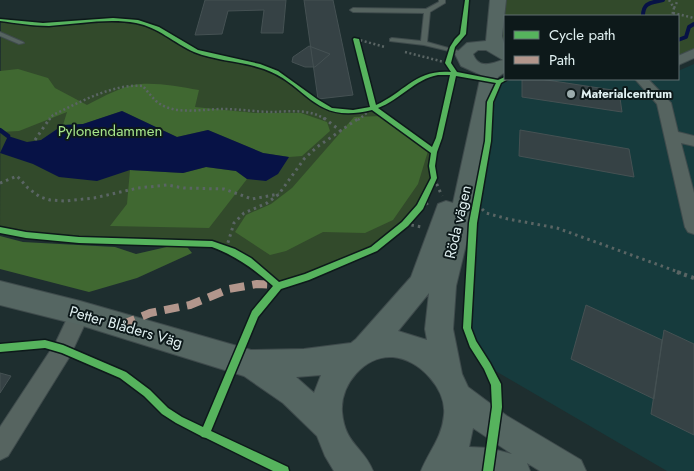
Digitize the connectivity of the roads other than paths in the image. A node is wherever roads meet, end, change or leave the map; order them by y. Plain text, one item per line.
1 (442, 0) edge
2 (489, 0) edge
3 (498, 0) edge
4 (353, 10) dead end
5 (428, 11) junction
6 (0, 34) edge
7 (392, 40) dead end
8 (21, 43) dead end
9 (424, 43) junction
10 (694, 53) edge
11 (482, 59) edge
12 (679, 60) edge
13 (642, 80) edge
14 (673, 136) junction
15 (694, 141) edge
16 (694, 227) edge
17 (0, 293) edge
18 (80, 313) junction
19 (359, 352) junction
20 (251, 364) junction
21 (453, 387) junction
22 (328, 426) junction
23 (0, 448) edge
24 (354, 470) edge
25 (437, 471) edge
26 (514, 471) edge
27 (570, 471) edge

1 - 5 lane
2 - 11 street, Röda vägen
3 - 11 street, Röda vägen
4 - 5 lane
5 - 9 lane
6 - 8 lane
7 - 9 lane
9 - 11 lane
10 - 12 street
11 - 19 street, Röda vägen
11 - 21 street, Röda vägen
13 - 14 street
14 - 15 street
14 - 16 street
17 - 18 street, Petter Blåders Väg
18 - 20 street, Petter Blåders Väg
18 - 23 street
19 - 20 street, Petter Blåders Väg
19 - 21 street, Petter Blåders Väg
19 - 22 street, Röda vägen
20 - 22 street, Petter Blåders Väg
21 - 25 street, Röda vägen
21 - 27 street, Petter Blåders Väg
22 - 24 street
25 - 26 street

